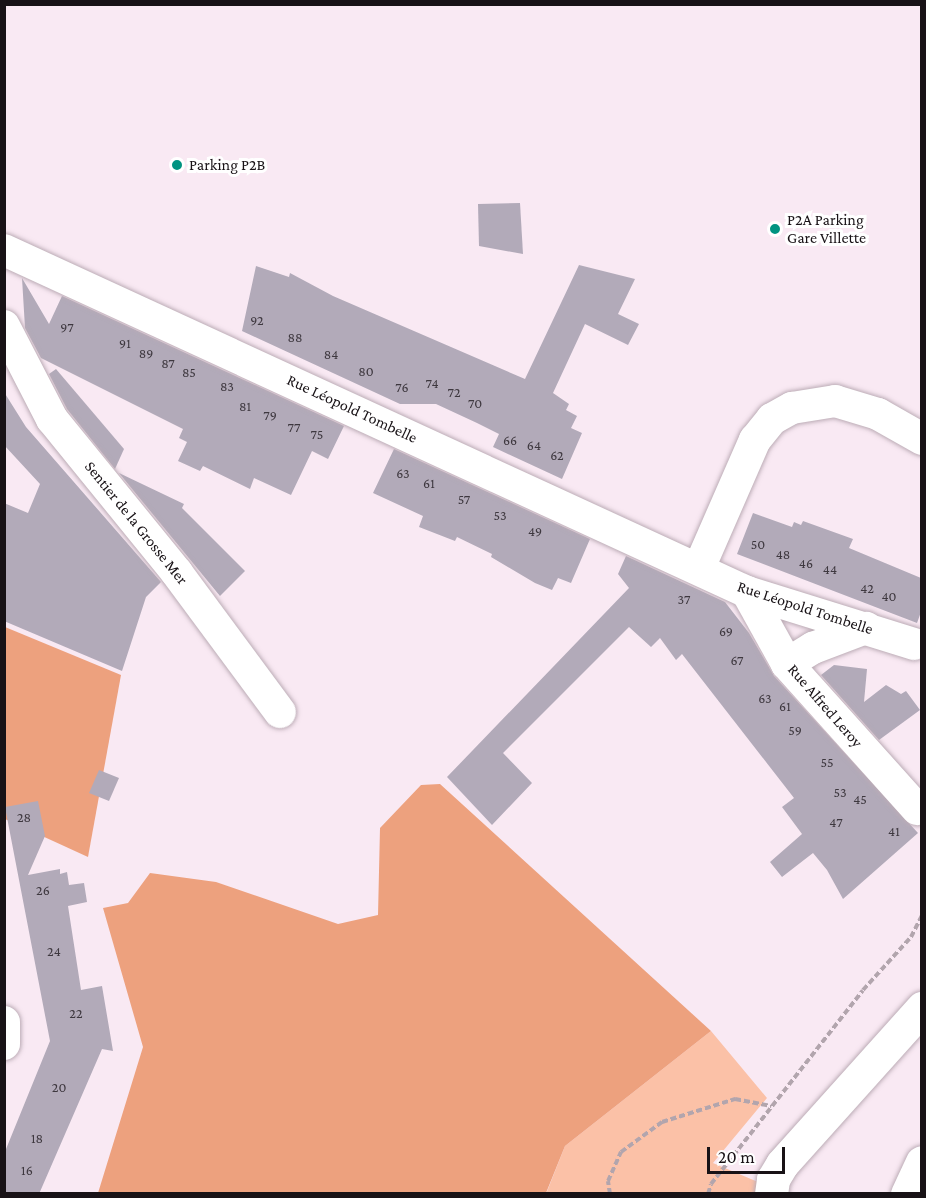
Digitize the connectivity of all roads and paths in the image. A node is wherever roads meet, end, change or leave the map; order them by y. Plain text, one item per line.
1 (4, 250) edge
2 (4, 327) edge
3 (921, 439) edge
4 (699, 568) junction
5 (747, 592) junction
6 (866, 628) junction
7 (914, 644) dead end
8 (787, 664) junction
9 (280, 712) dead end
10 (917, 809) dead end
11 (921, 915) edge
12 (921, 1008) edge
13 (4, 1022) edge
14 (4, 1044) edge
15 (771, 1106) junction
16 (921, 1162) edge
17 (610, 1194) edge
18 (708, 1194) edge
19 (771, 1194) edge
20 (908, 1194) edge

1 - 4 street, Rue Léopold Tombelle
2 - 9 street, Sentier de la Grosse Mer
3 - 4 street
4 - 5 street, Rue Léopold Tombelle
5 - 6 street, Rue Léopold Tombelle
5 - 8 street, Rue Alfred Leroy
6 - 7 street, Rue Léopold Tombelle
6 - 8 street
8 - 10 street, Rue Alfred Leroy
11 - 15 path
12 - 19 highway
13 - 14 street
15 - 17 path
15 - 18 path
16 - 20 highway

